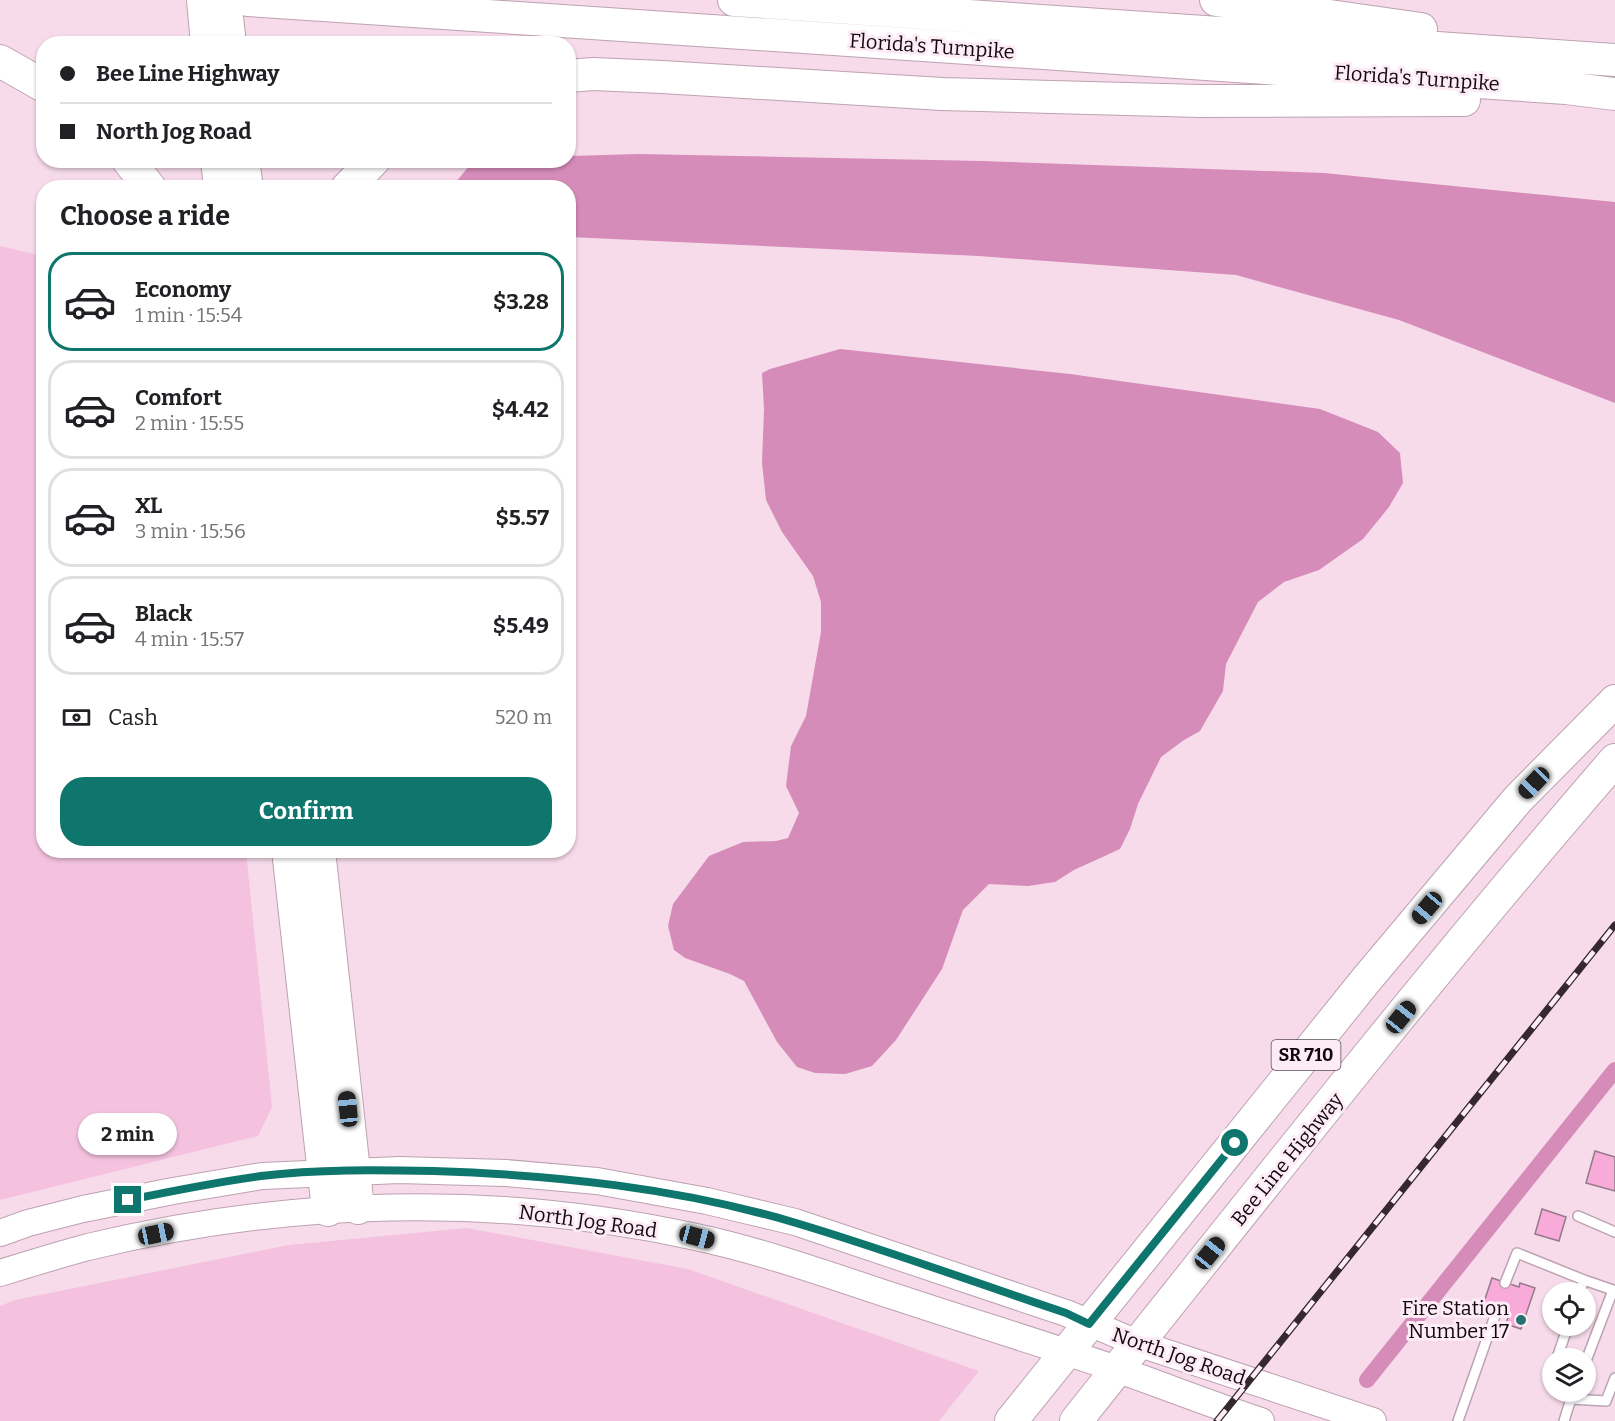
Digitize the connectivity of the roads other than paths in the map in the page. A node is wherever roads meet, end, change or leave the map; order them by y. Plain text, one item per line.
1 (203, 0) edge
2 (225, 0) edge
3 (248, 0) edge
4 (734, 0) edge
5 (1216, 0) edge
6 (217, 36) edge
7 (219, 36) edge
8 (1615, 58) edge
9 (0, 61) edge
10 (576, 75) edge
11 (36, 81) edge
12 (1615, 94) edge
13 (1615, 100) edge
14 (134, 168) edge
15 (366, 168) edge
16 (144, 180) edge
17 (355, 180) edge
18 (1615, 702) edge
19 (1615, 760) edge
20 (289, 858) edge
21 (320, 858) edge
22 (355, 1171) junction
23 (323, 1172) junction
24 (343, 1209) junction
25 (1578, 1216) dead end
26 (1615, 1232) edge
27 (0, 1233) edge
28 (0, 1273) edge
29 (1584, 1280) joint
30 (1505, 1283) dead end
31 (1615, 1289) edge
32 (1497, 1310) dead end
33 (1089, 1324) junction
34 (1137, 1343) junction
35 (1591, 1348) edge
36 (1065, 1353) junction
37 (1117, 1370) junction
38 (1615, 1378) edge
39 (1596, 1399) edge
40 (1569, 1402) edge
41 (1011, 1421) edge
42 (1076, 1421) edge
43 (1261, 1421) edge
44 (1374, 1421) edge
45 (1458, 1421) edge
46 (1564, 1421) edge

1 - 6 highway
2 - 7 highway
3 - 12 highway, Florida's Turnpike
4 - 8 highway, Florida's Turnpike
5 - 8 highway
9 - 11 highway
10 - 13 highway
14 - 16 highway
15 - 17 highway
18 - 33 highway, SR 710
19 - 34 highway, Bee Line Highway / SR 710
20 - 23 highway
21 - 22 highway
22 - 23 main road, North Jog Road
22 - 24 highway
22 - 33 main road, North Jog Road
23 - 24 highway
23 - 27 main road, North Jog Road
24 - 28 main road, North Jog Road
24 - 36 main road, North Jog Road
25 - 26 lane
29 - 30 lane
29 - 31 lane
31 - 35 lane
32 - 45 lane
33 - 34 main road, North Jog Road
33 - 36 highway, SR 710
34 - 37 highway, Bee Line Highway / SR 710
34 - 44 main road, North Jog Road
36 - 37 main road, North Jog Road
36 - 41 highway, SR 710
37 - 42 highway, Bee Line Highway / SR 710
37 - 43 main road, North Jog Road
38 - 39 lane
40 - 46 lane

